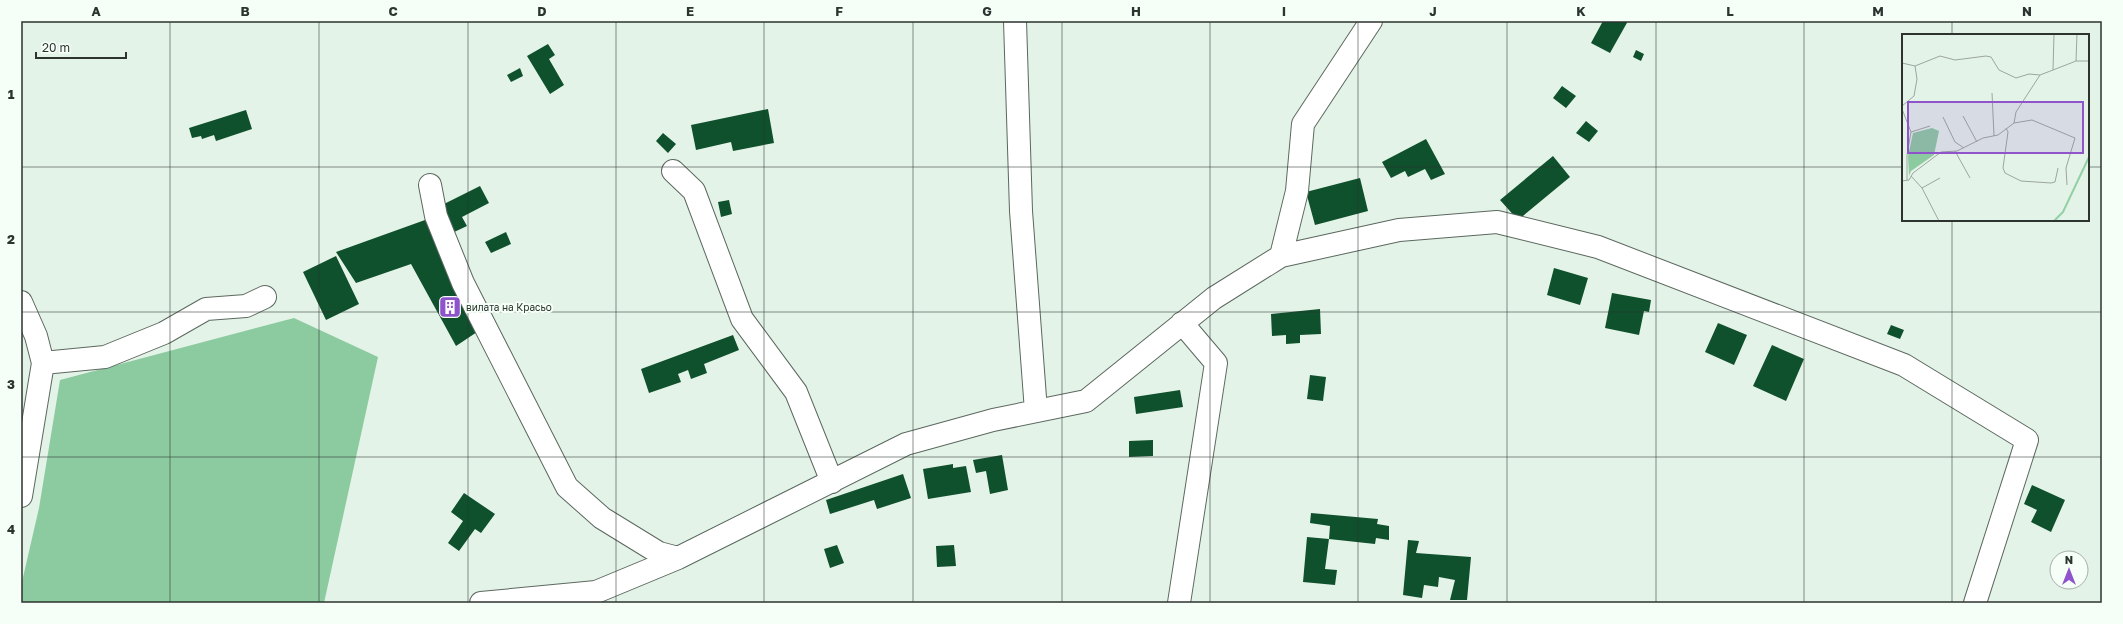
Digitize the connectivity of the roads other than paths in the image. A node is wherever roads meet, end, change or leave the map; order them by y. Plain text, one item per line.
1 (1015, 21) edge
2 (1371, 21) edge
3 (673, 170) dead end
4 (430, 185) dead end
5 (1281, 256) junction
6 (265, 297) dead end
7 (21, 302) edge
8 (1182, 323) junction
9 (43, 362) junction
10 (1036, 411) junction
11 (832, 482) junction
12 (21, 496) edge
13 (678, 558) junction
14 (577, 599) edge
15 (481, 603) edge
16 (1179, 603) edge
17 (1975, 603) edge

1 - 10 street
2 - 5 street
3 - 11 street
4 - 13 street
5 - 8 street
5 - 17 street
6 - 9 street
7 - 9 street
8 - 10 street
8 - 16 street
9 - 12 street
10 - 11 street
11 - 13 street
13 - 14 street
14 - 15 street

